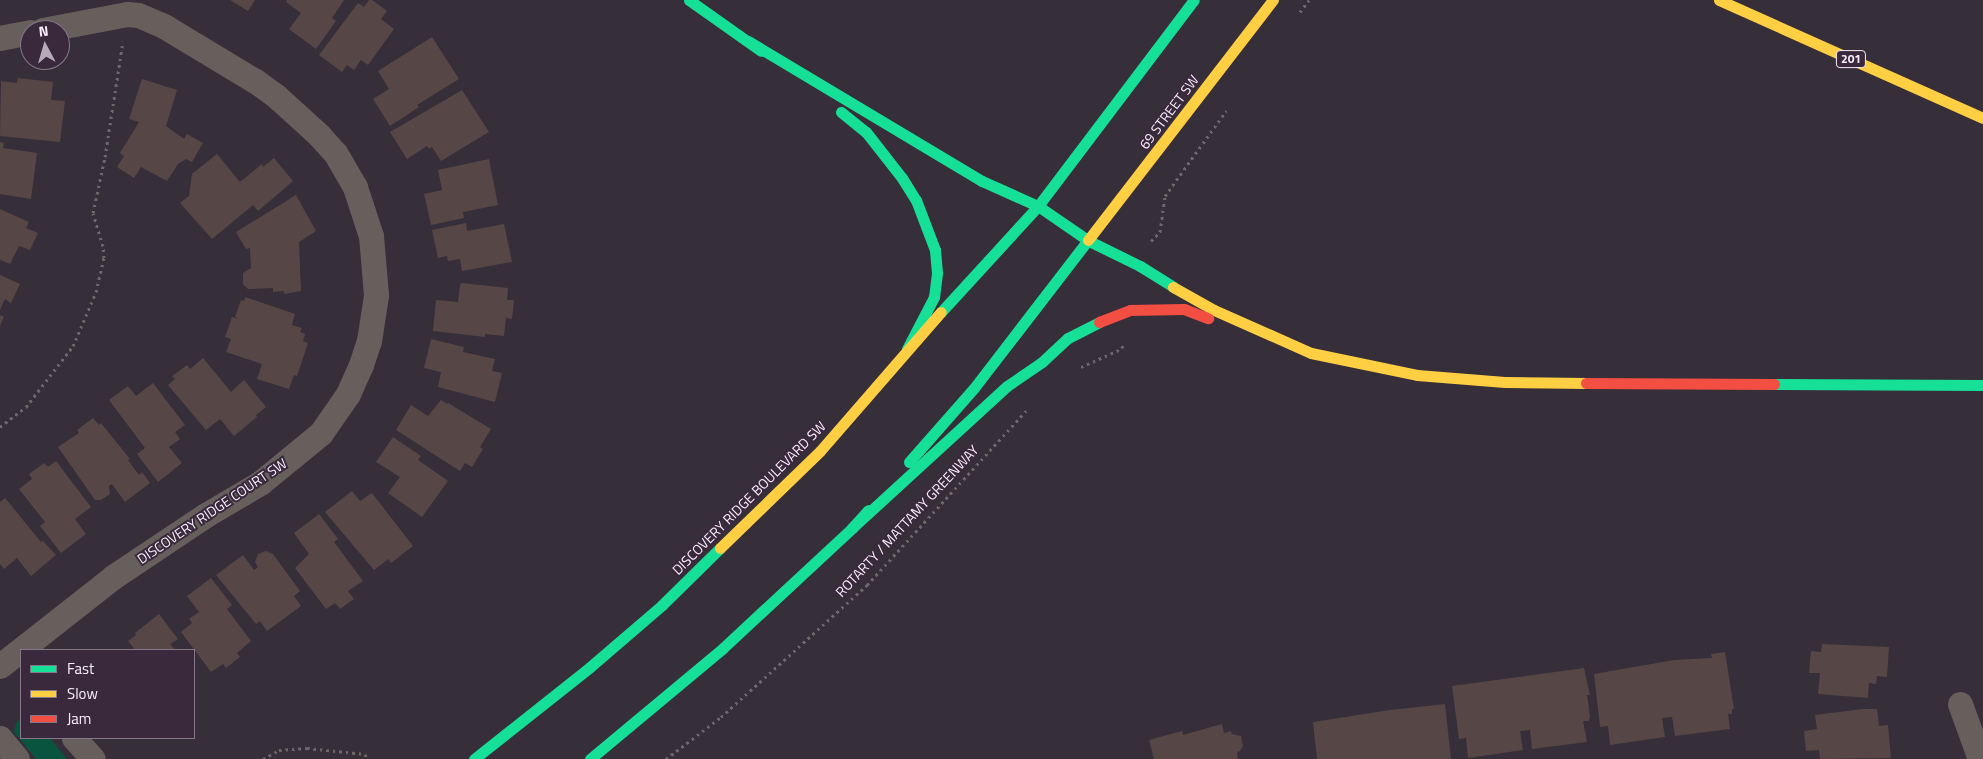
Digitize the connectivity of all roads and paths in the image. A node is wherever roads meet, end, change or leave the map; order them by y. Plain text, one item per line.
1 (689, 0) edge
2 (1194, 0) edge
3 (1272, 0) edge
4 (1719, 0) edge
5 (127, 14) junction
6 (70, 25) edge
7 (20, 34) edge
8 (0, 38) edge
9 (748, 40) junction
10 (1227, 110) dead end
11 (1983, 118) edge
12 (1038, 206) junction
13 (1160, 232) dead end
14 (1089, 241) junction
15 (1123, 348) dead end
16 (907, 349) junction
17 (1311, 353) junction
18 (1074, 370) dead end
19 (1983, 385) edge
20 (1031, 405) dead end
21 (0, 427) edge
22 (852, 528) junction
23 (24, 649) edge
24 (20, 652) edge
25 (8, 662) edge
26 (1960, 704) dead end
27 (0, 738) edge
28 (75, 739) edge
29 (17, 759) edge
30 (93, 759) edge
31 (263, 759) edge
32 (367, 759) edge
33 (474, 759) edge
34 (590, 759) edge
35 (666, 759) edge
36 (1980, 759) edge

1 - 9 main road
2 - 12 main road
3 - 14 main road, 69 STREET SW
4 - 11 main road, 201
5 - 6 street, DISCOVERY RIDGE COURT SW
5 - 21 path
5 - 23 street, DISCOVERY RIDGE COURT SW
7 - 8 street
9 - 12 main road
9 - 16 main road
10 - 13 path
12 - 14 main road
12 - 16 main road, DISCOVERY RIDGE BOULEVARD SW
14 - 17 main road
14 - 22 main road
15 - 18 path
16 - 33 main road, DISCOVERY RIDGE BOULEVARD SW
17 - 19 main road
17 - 22 main road
20 - 35 path, ROTARTY / MATTAMY GREENWAY
22 - 34 main road
24 - 25 street, DISCOVERY RIDGE COURT SW
26 - 36 street
27 - 29 street
28 - 30 street
31 - 32 path

